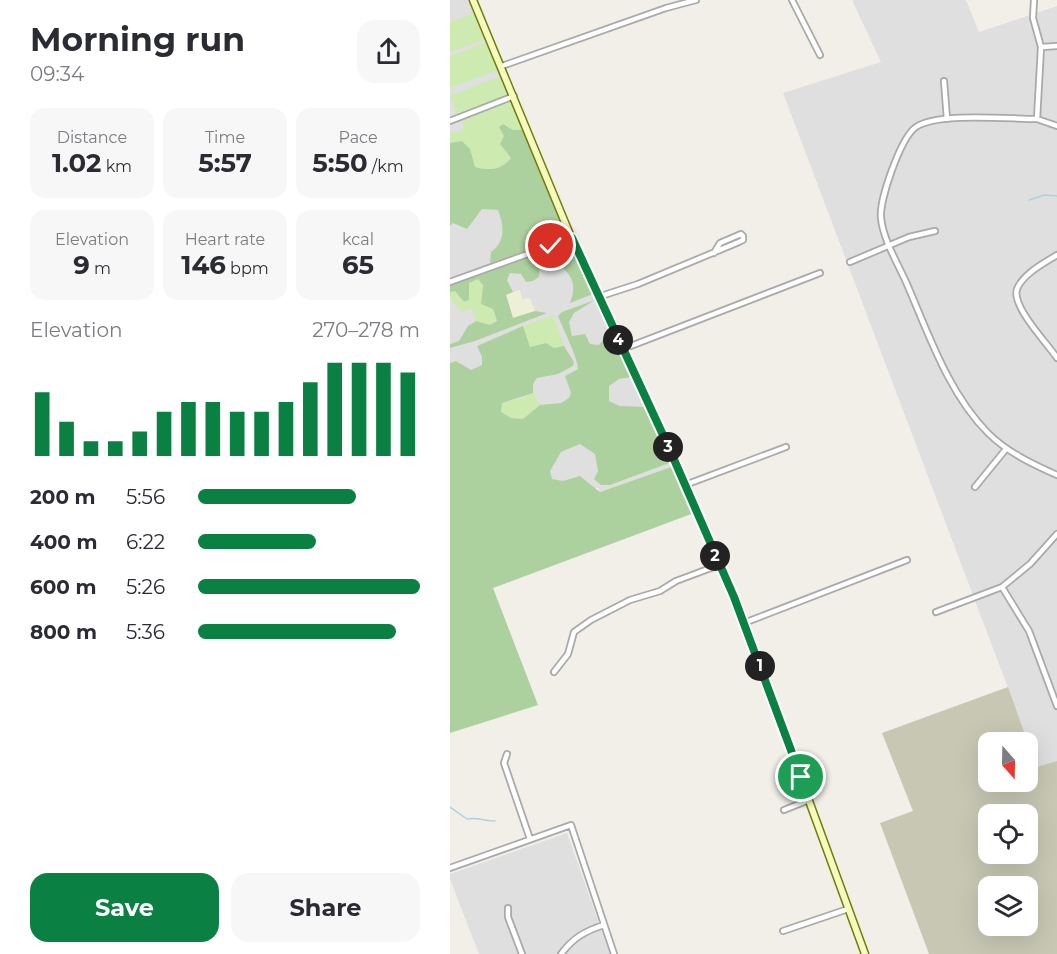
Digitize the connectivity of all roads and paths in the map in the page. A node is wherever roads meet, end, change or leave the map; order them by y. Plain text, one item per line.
1 (473, 0) edge
2 (696, 0) edge
3 (792, 0) edge
4 (1034, 0) edge
5 (1057, 46) edge
6 (1041, 47) junction
7 (820, 55) dead end
8 (502, 66) junction
9 (944, 81) dead end
10 (514, 96) junction
11 (947, 119) junction
12 (1037, 119) junction
13 (450, 121) edge
14 (1057, 126) edge
15 (935, 231) dead end
16 (572, 238) junction
17 (890, 245) junction
18 (714, 253) junction
19 (1057, 255) edge
20 (850, 262) dead end
21 (820, 273) dead end
22 (450, 282) edge
23 (598, 297) junction
24 (623, 349) junction
25 (1057, 358) edge
26 (786, 447) dead end
27 (1006, 449) junction
28 (1057, 475) edge
29 (685, 485) junction
30 (975, 487) dead end
31 (1057, 534) edge
32 (907, 560) dead end
33 (719, 565) junction
34 (1002, 587) junction
35 (936, 612) dead end
36 (744, 622) junction
37 (554, 672) dead end
38 (1057, 706) edge
39 (507, 754) dead end
40 (809, 800) junction
41 (784, 810) dead end
42 (530, 839) junction
43 (450, 868) edge
44 (508, 908) dead end
45 (849, 909) junction
46 (604, 925) junction
47 (783, 931) dead end
48 (522, 954) edge
49 (561, 954) edge
50 (614, 954) edge
51 (865, 954) edge

1 - 8 street
2 - 8 street
3 - 7 street
4 - 6 street
5 - 6 street
6 - 12 street
8 - 10 street
9 - 11 street
10 - 13 street
10 - 16 street
11 - 12 street
11 - 17 street
12 - 14 street
15 - 17 street
16 - 22 street
16 - 23 street
17 - 20 street
17 - 27 street
18 - 18 street
18 - 23 street
19 - 25 street
21 - 24 street
23 - 24 street
24 - 29 street
26 - 29 street
27 - 28 street
27 - 30 street
29 - 33 street
31 - 34 street
32 - 36 street
33 - 36 street
33 - 37 street
34 - 35 street
34 - 38 street
36 - 40 street
39 - 42 street
40 - 41 street
40 - 45 street
42 - 43 street
42 - 46 street
44 - 48 street
45 - 47 street
45 - 51 street
46 - 49 street
46 - 50 street

